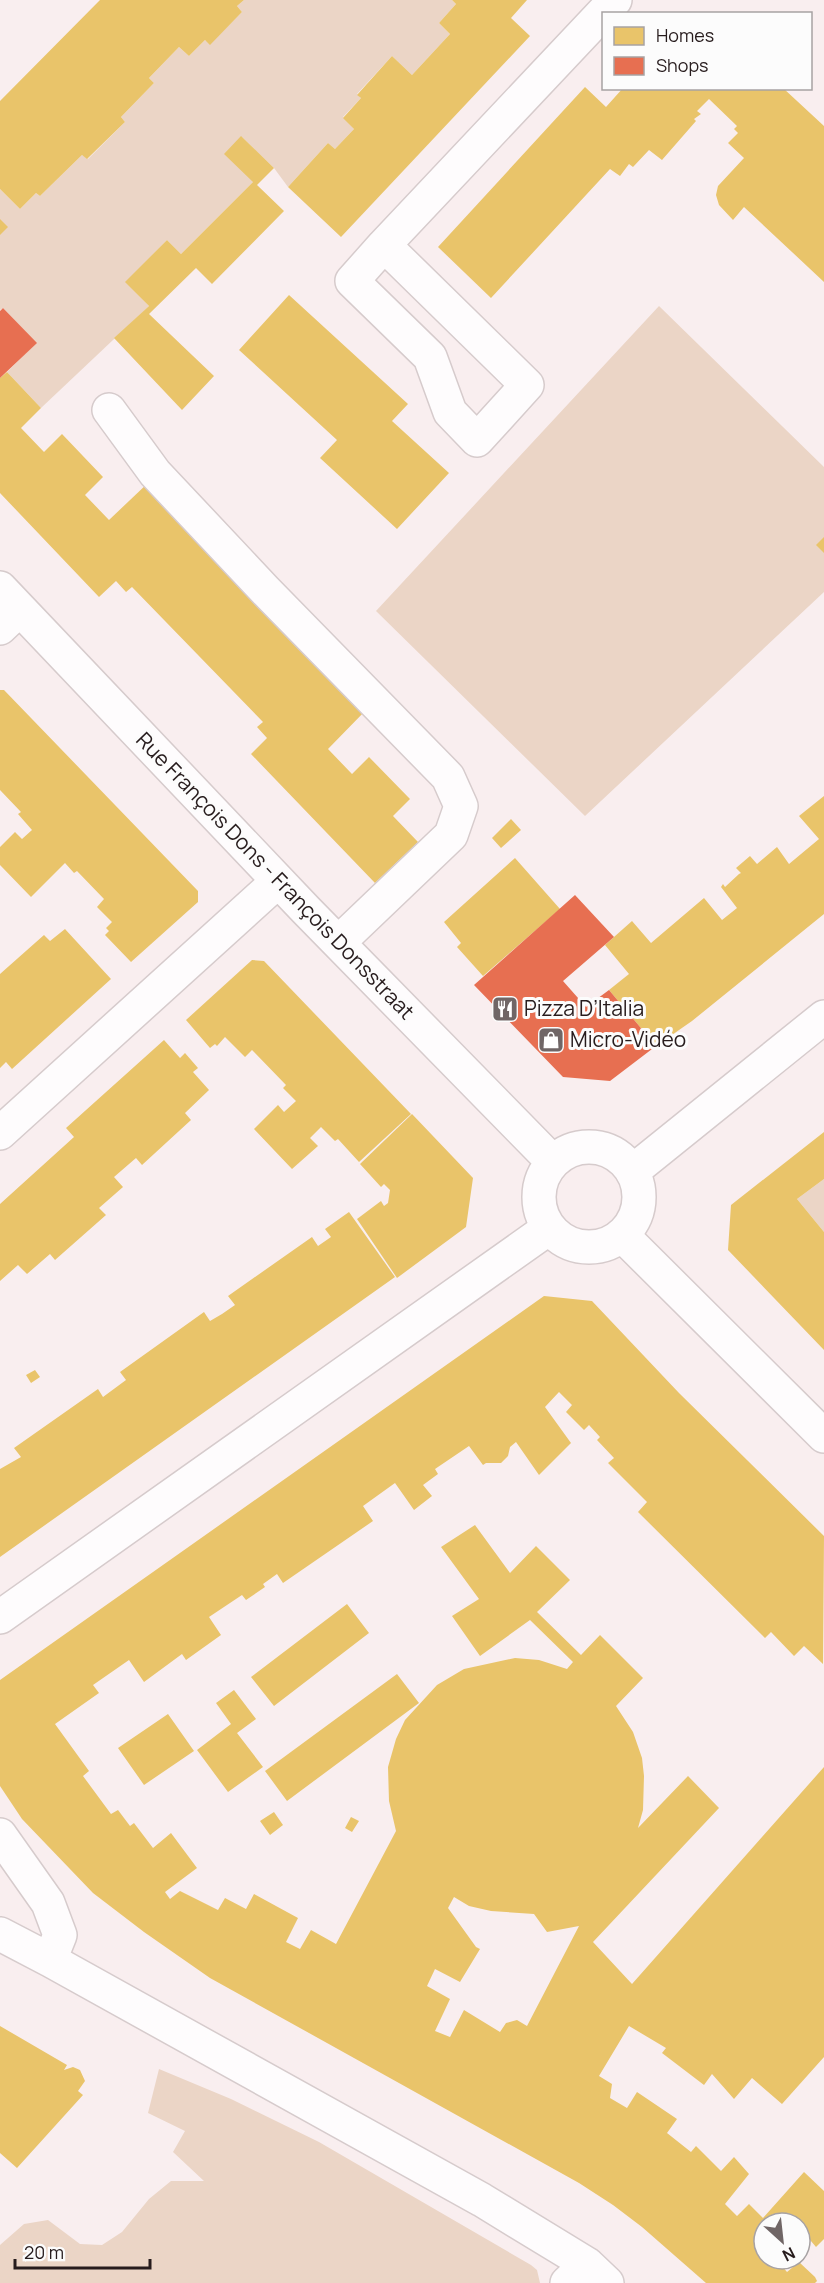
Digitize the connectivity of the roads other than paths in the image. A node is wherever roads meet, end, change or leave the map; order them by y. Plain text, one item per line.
1 (615, 0) edge
2 (604, 12) edge
3 (602, 14) edge
4 (384, 245) junction
5 (109, 410) dead end
6 (7, 608) edge
7 (278, 880) junction
8 (339, 942) junction
9 (824, 1017) edge
10 (0, 1133) edge
11 (553, 1162) junction
12 (633, 1171) junction
13 (549, 1228) junction
14 (622, 1236) junction
15 (824, 1436) edge
16 (0, 1617) edge
17 (0, 1835) edge
18 (0, 1934) edge
19 (50, 1960) junction
20 (587, 2277) edge

1 - 2 street
3 - 4 street
4 - 4 street
5 - 8 street
6 - 7 street, Rue François Dons - François Donsstraat
7 - 8 street, Rue François Dons - François Donsstraat
7 - 10 street
8 - 11 street, Rue François Dons - François Donsstraat
9 - 12 street
11 - 12 street
11 - 13 street
12 - 14 street
13 - 14 street
13 - 16 street
14 - 15 street
17 - 19 street
18 - 19 street
19 - 20 street

